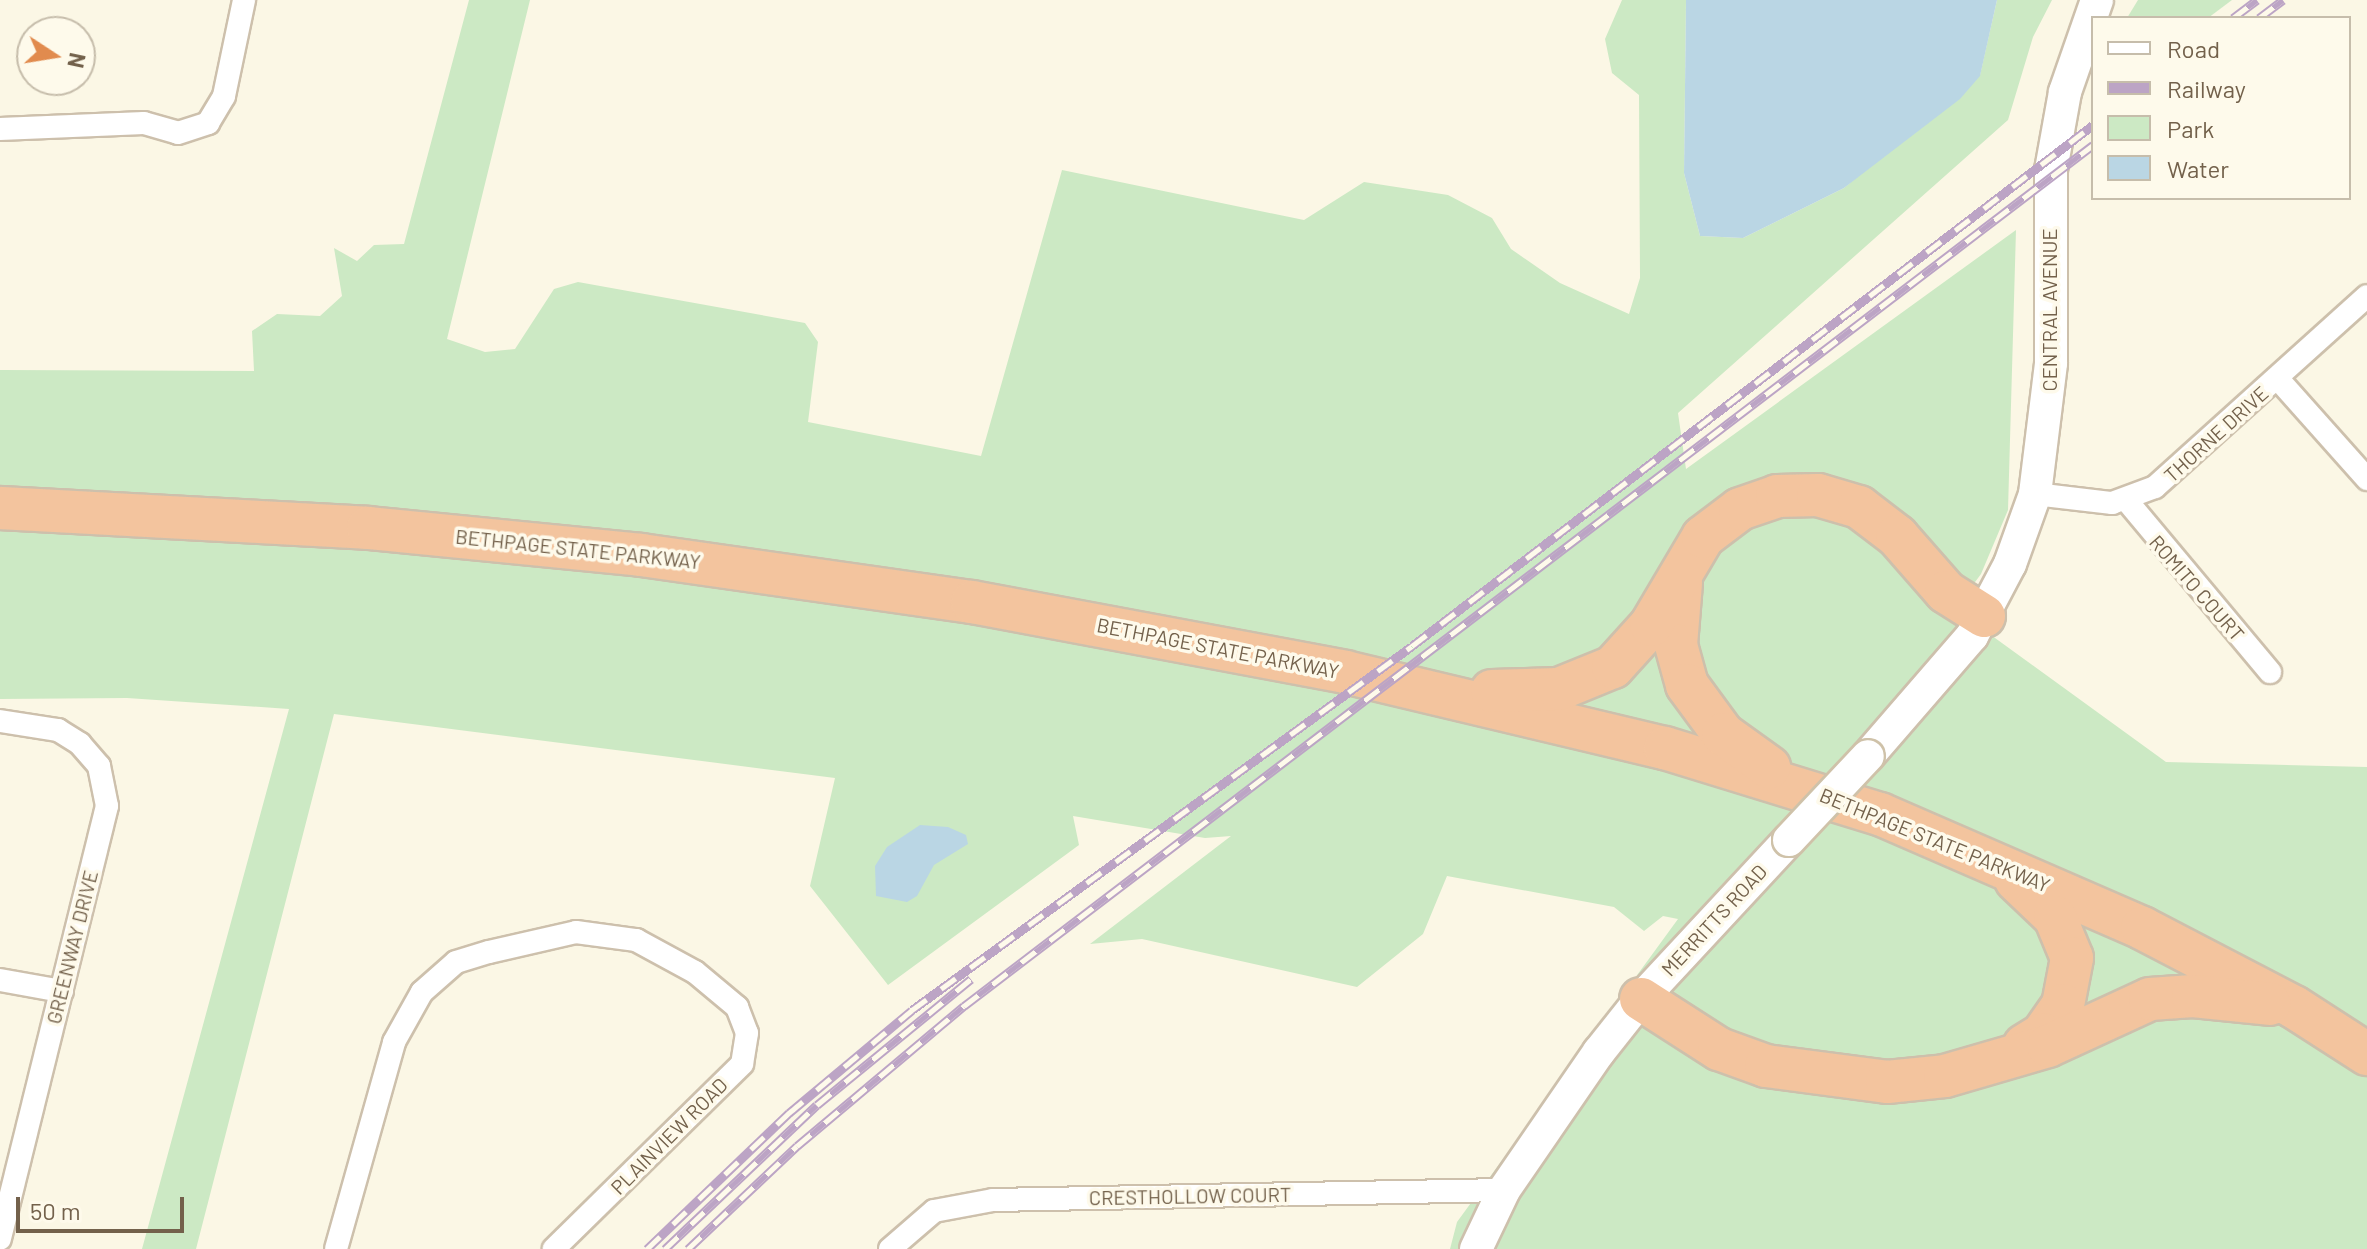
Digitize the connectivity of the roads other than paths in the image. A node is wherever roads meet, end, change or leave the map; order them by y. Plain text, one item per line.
1 (244, 0) edge
2 (2091, 17) edge
3 (0, 129) edge
4 (2367, 296) edge
5 (2278, 379) junction
6 (2367, 479) edge
7 (2035, 494) junction
8 (2127, 501) junction
9 (0, 508) edge
10 (1684, 566) junction
11 (1984, 616) junction
12 (2270, 672) dead end
13 (1420, 690) junction
14 (0, 721) edge
15 (1794, 785) junction
16 (1991, 858) junction
17 (0, 980) edge
18 (62, 991) junction
19 (1641, 999) junction
20 (2294, 1007) junction
21 (2367, 1054) edge
22 (2006, 1058) junction
23 (1504, 1190) junction
24 (1, 1232) edge
25 (336, 1249) edge
26 (554, 1249) edge
27 (890, 1249) edge
28 (1476, 1249) edge

1 - 3 street
2 - 7 main road, CENTRAL AVENUE
4 - 5 street, THORNE DRIVE
5 - 6 street
5 - 8 street, THORNE DRIVE
7 - 8 street, THORNE DRIVE
7 - 11 main road, CENTRAL AVENUE
8 - 12 street, ROMITO COURT
9 - 13 highway, BETHPAGE STATE PARKWAY
10 - 11 highway
10 - 13 highway
10 - 15 highway
11 - 19 main road, MERRITTS ROAD, bridge
13 - 15 highway, BETHPAGE STATE PARKWAY
14 - 18 street, GREENWAY DRIVE
15 - 16 highway, BETHPAGE STATE PARKWAY
16 - 20 highway, BETHPAGE STATE PARKWAY
16 - 22 highway
17 - 18 street
18 - 24 street, GREENWAY DRIVE
19 - 22 highway
19 - 23 main road, MERRITTS ROAD
20 - 21 highway, BETHPAGE STATE PARKWAY
20 - 22 highway
23 - 27 street, CRESTHOLLOW COURT
23 - 28 main road, MERRITTS ROAD
25 - 26 street, PLAINVIEW ROAD

